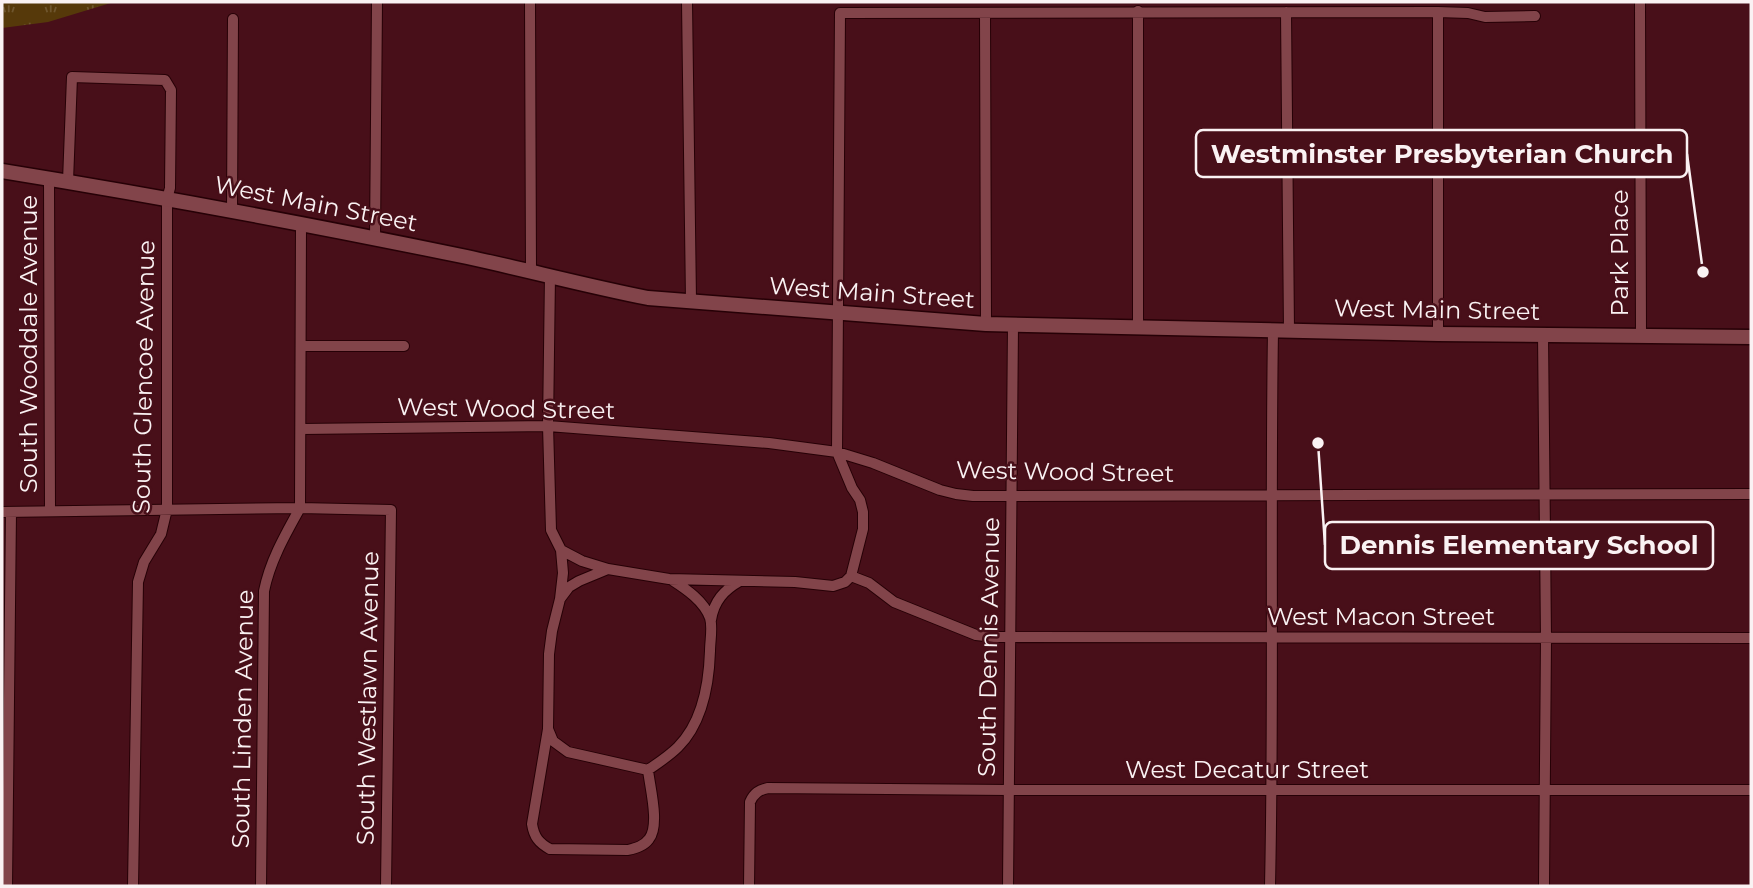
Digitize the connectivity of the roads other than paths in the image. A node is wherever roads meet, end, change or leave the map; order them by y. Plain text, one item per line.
1 (377, 2) edge
2 (530, 2) edge
3 (687, 2) edge
4 (1640, 2) edge
5 (1138, 11) junction
6 (1286, 12) junction
7 (1438, 12) junction
8 (985, 13) junction
9 (1535, 16) dead end
10 (233, 19) dead end
11 (2, 171) edge
12 (49, 178) junction
13 (68, 181) junction
14 (167, 199) junction
15 (232, 211) junction
16 (301, 225) junction
17 (375, 238) junction
18 (531, 270) junction
19 (550, 275) junction
20 (691, 301) junction
21 (837, 313) junction
22 (986, 324) junction
23 (1013, 325) junction
24 (1138, 327) junction
25 (1273, 331) junction
26 (1289, 331) junction
27 (1438, 334) junction
28 (1543, 334) junction
29 (1641, 337) junction
30 (1751, 337) edge
31 (301, 346) junction
32 (404, 346) dead end
33 (548, 426) junction
34 (302, 429) junction
35 (837, 452) junction
36 (1544, 494) junction
37 (1751, 494) edge
38 (1011, 496) junction
39 (1272, 496) junction
40 (300, 508) junction
41 (167, 509) junction
42 (50, 510) junction
43 (6, 512) edge
44 (561, 550) junction
45 (608, 569) junction
46 (851, 576) junction
47 (669, 579) junction
48 (740, 580) junction
49 (560, 598) junction
50 (711, 620) junction
51 (1010, 637) junction
52 (1272, 637) junction
53 (1751, 638) edge
54 (1546, 639) junction
55 (548, 729) junction
56 (648, 770) junction
57 (1008, 790) junction
58 (1544, 790) junction
59 (1751, 790) edge
60 (1272, 791) junction
61 (7, 886) edge
62 (133, 886) edge
63 (261, 886) edge
64 (386, 886) edge
65 (749, 886) edge
66 (1008, 886) edge
67 (1270, 886) edge
68 (1544, 886) edge

1 - 17 street
2 - 18 street
3 - 20 street
4 - 29 street, Park Place
5 - 6 street
5 - 8 street
5 - 24 street
6 - 7 street
6 - 26 street
7 - 9 street
7 - 27 street
8 - 21 street
8 - 22 street
10 - 15 street
11 - 12 street, West Main Street
12 - 13 street, West Main Street
12 - 42 street, South Wooddale Avenue
13 - 14 street, West Main Street
13 - 14 street, South Glencoe Avenue
14 - 15 street, West Main Street
14 - 41 street, South Glencoe Avenue
15 - 16 street, West Main Street
16 - 17 street, West Main Street
16 - 31 street, South Linden Avenue
17 - 18 street, West Main Street
18 - 19 street, West Main Street
19 - 20 street, West Main Street
19 - 33 street
20 - 21 street, West Main Street
21 - 22 street, West Main Street
21 - 35 street
22 - 23 street, West Main Street
23 - 24 street, West Main Street
23 - 38 street, South Dennis Avenue
24 - 25 street, West Main Street
25 - 26 street, West Main Street
25 - 39 street
26 - 27 street, West Main Street
27 - 28 street, West Main Street
28 - 29 street, West Main Street
28 - 36 street
29 - 30 street, West Main Street
31 - 32 street
31 - 34 street, South Linden Avenue
33 - 34 street, West Wood Street
33 - 35 street, West Wood Street
33 - 44 street
34 - 40 street, South Linden Avenue
35 - 38 street, West Wood Street
35 - 46 street
36 - 37 street, West Wood Street
36 - 39 street, West Wood Street
36 - 54 street
38 - 39 street, West Wood Street
38 - 51 street, South Dennis Avenue
39 - 52 street
40 - 41 street
40 - 63 street, South Linden Avenue
40 - 64 street, South Westlawn Avenue
41 - 42 street
41 - 62 street, South Glencoe Avenue
42 - 43 street
43 - 61 street
44 - 45 street
44 - 49 street
45 - 47 street
45 - 49 street
46 - 48 street
46 - 51 street, West Macon Street
47 - 48 street
47 - 50 street
48 - 50 street
49 - 55 street
50 - 56 street
51 - 52 street, West Macon Street
51 - 57 street, South Dennis Avenue
52 - 54 street, West Macon Street
52 - 60 street
53 - 54 street, West Macon Street
54 - 58 street
55 - 56 street
55 - 56 street
57 - 60 street, West Decatur Street
57 - 65 street, West Decatur Street
57 - 66 street, South Dennis Avenue
58 - 59 street, West Decatur Street
58 - 60 street, West Decatur Street
58 - 68 street
60 - 67 street

